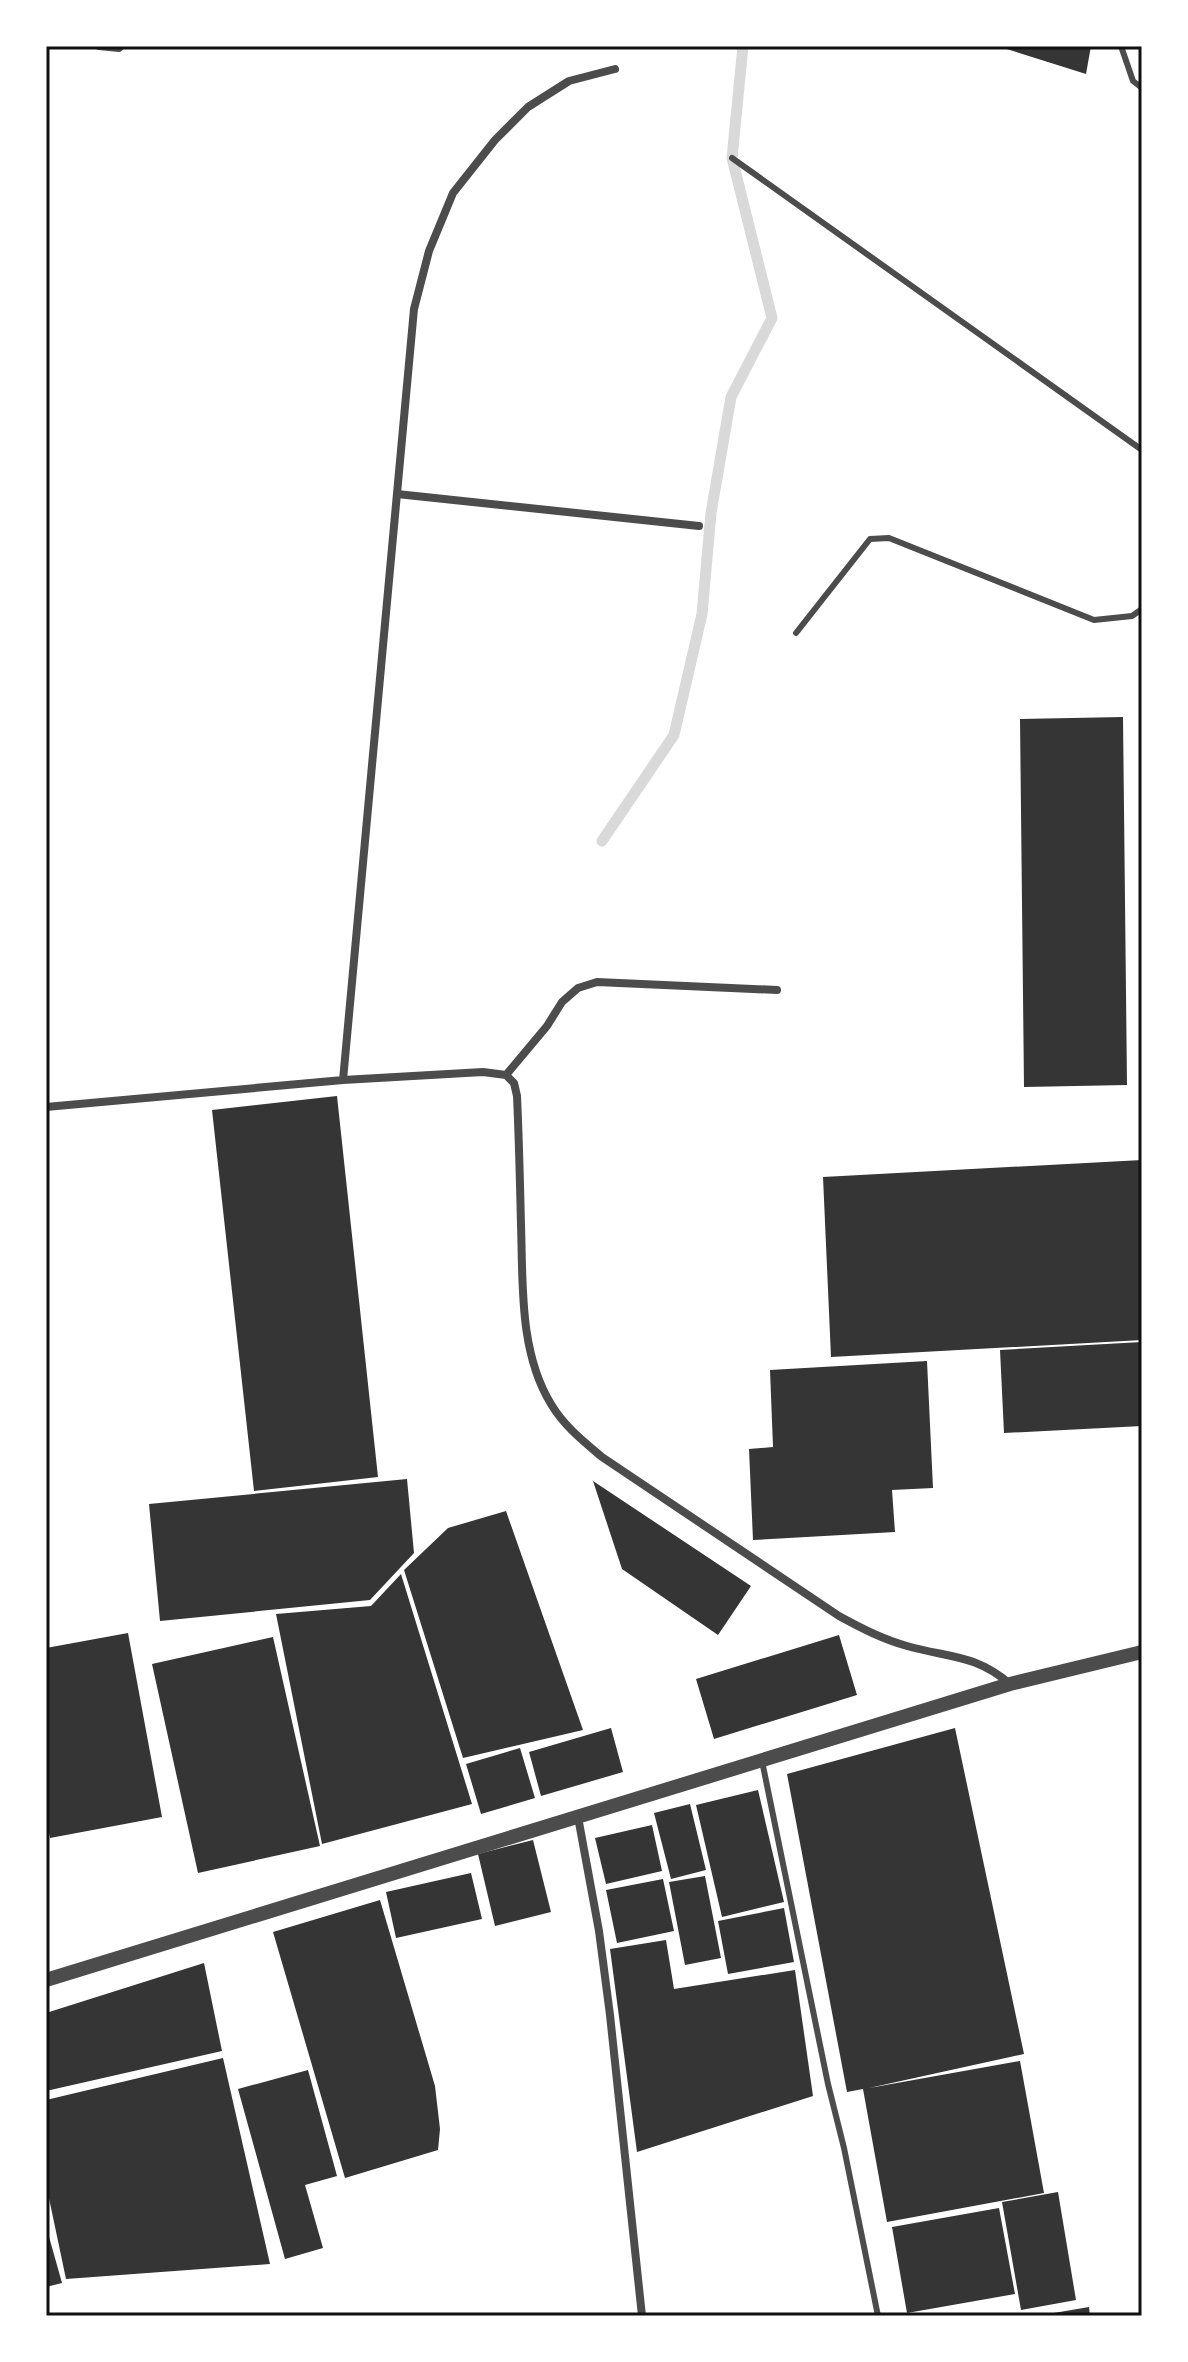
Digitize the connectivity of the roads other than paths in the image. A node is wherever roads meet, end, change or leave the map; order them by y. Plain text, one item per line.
1 (99, 46) edge
2 (121, 46) edge
3 (1121, 46) edge
4 (615, 69) dead end
5 (1142, 88) edge
6 (732, 158) dead end
7 (1142, 450) edge
8 (397, 494) junction
9 (699, 526) dead end
10 (1142, 609) edge
11 (796, 633) dead end
12 (777, 990) dead end
13 (506, 1075) junction
14 (343, 1080) junction
15 (46, 1107) edge
16 (1142, 1652) edge
17 (1010, 1684) junction
18 (762, 1761) junction
19 (578, 1817) junction
20 (46, 1980) edge
21 (642, 2316) edge
22 (878, 2316) edge

1 - 2 street
3 - 5 lane
4 - 8 street
6 - 7 lane
8 - 9 street
8 - 14 street
10 - 11 lane
12 - 13 street
13 - 14 street
13 - 17 street
14 - 15 street
16 - 17 street
17 - 18 street
18 - 19 street
18 - 22 lane
19 - 20 street
19 - 21 street

